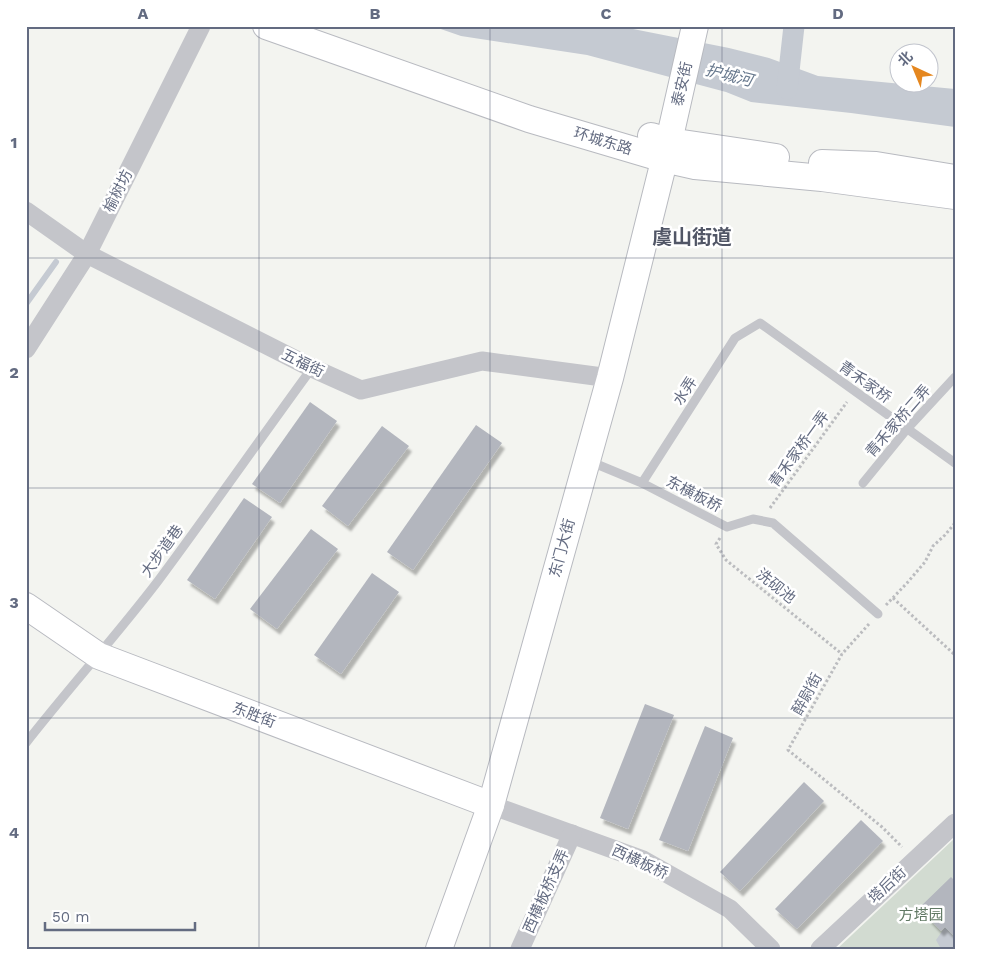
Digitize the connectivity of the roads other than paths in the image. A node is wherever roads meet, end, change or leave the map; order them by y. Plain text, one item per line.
1 (201, 26) edge
2 (266, 26) edge
3 (316, 26) edge
4 (694, 26) edge
5 (666, 150) junction
6 (955, 178) edge
7 (955, 196) edge
8 (26, 211) edge
9 (87, 254) junction
10 (760, 323) joint
11 (26, 349) edge
12 (312, 368) junction
13 (955, 377) edge
14 (610, 378) junction
15 (907, 428) junction
16 (586, 460) junction
17 (955, 463) edge
18 (642, 483) junction
19 (863, 484) dead end
20 (26, 606) edge
21 (878, 614) road end
22 (99, 656) junction
23 (26, 743) edge
24 (491, 805) junction
25 (955, 823) edge
26 (572, 834) junction
27 (439, 949) edge
28 (520, 949) edge
29 (771, 949) edge
30 (820, 949) edge

1 - 9 street, 榆树坊
2 - 5 street, 环城东路
3 - 5 street, 环城东路
4 - 5 street, 泰安街
5 - 6 street, 环城东路
5 - 7 street, 环城东路
5 - 14 street, 东门大街
8 - 9 street, 五福街
9 - 11 street, 榆树坊
9 - 12 street, 五福街
10 - 15 lane, 青禾家桥
10 - 18 lane, 水弄
12 - 14 street, 五福街
12 - 22 lane, 大步道巷
13 - 15 lane, 青禾家桥二弄
14 - 16 street, 东门大街
15 - 17 lane, 青禾家桥
15 - 19 lane, 青禾家桥二弄
16 - 18 lane, 东横板桥
16 - 24 street, 东门大街
18 - 21 lane, 东横板桥
20 - 22 street, 东胜街
22 - 23 lane, 大步道巷
22 - 24 street, 东胜街
24 - 26 street, 西横板桥
24 - 27 street, 东门大街
25 - 30 street, 塔后街
26 - 28 street, 西横板桥支弄
26 - 29 street, 西横板桥

